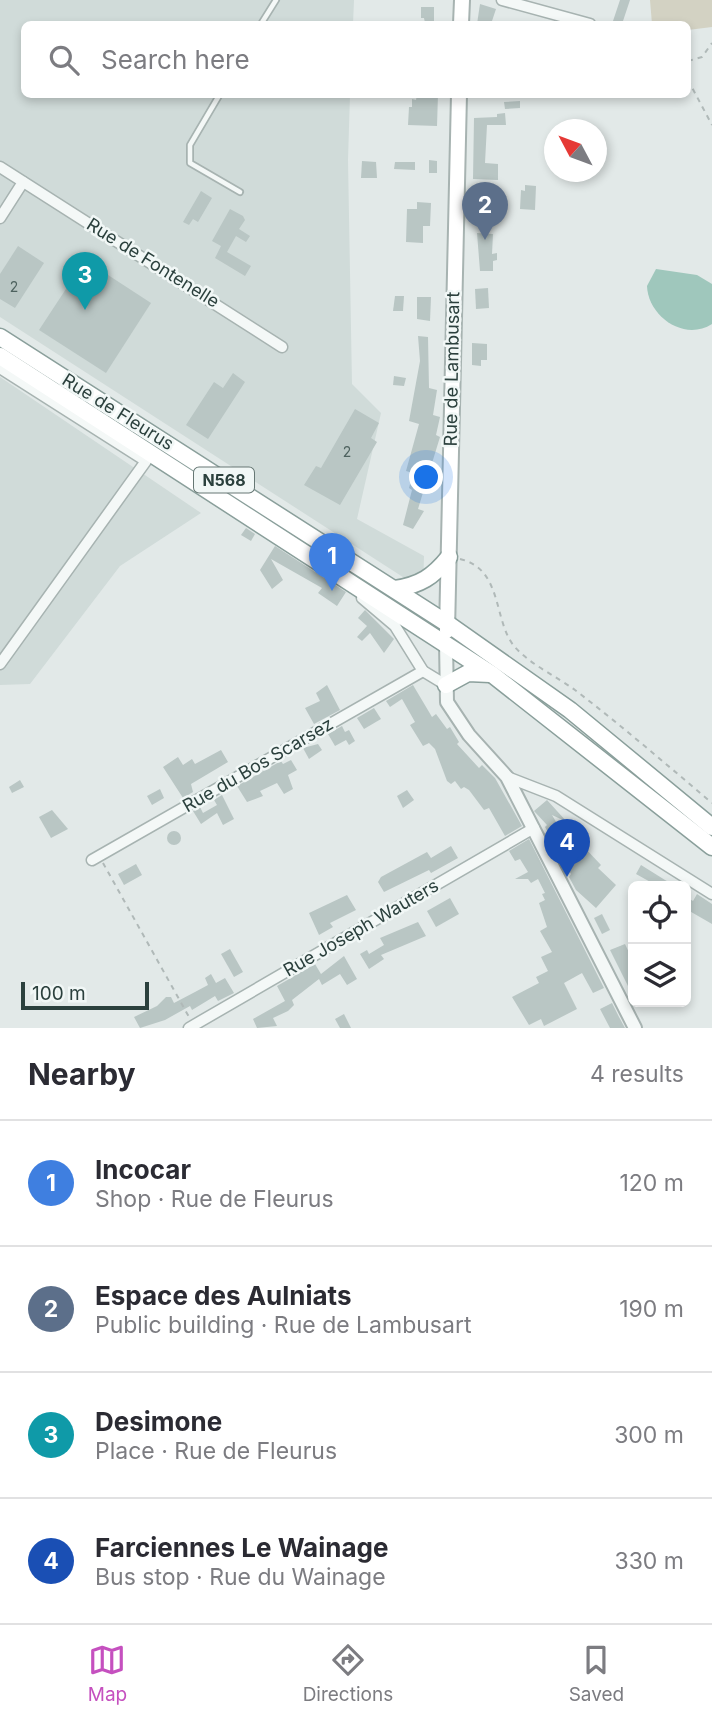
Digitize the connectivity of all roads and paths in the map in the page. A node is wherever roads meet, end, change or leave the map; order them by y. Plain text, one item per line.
1 (276, 0) edge
2 (462, 0) edge
3 (502, 0) edge
4 (263, 21) edge
5 (461, 21) edge
6 (579, 21) edge
7 (712, 43) edge
8 (691, 60) edge
9 (691, 86) edge
10 (218, 98) edge
11 (459, 98) edge
12 (712, 125) edge
13 (0, 167) edge
14 (23, 182) junction
15 (240, 192) dead end
16 (0, 218) edge
17 (0, 337) edge
18 (282, 346) dead end
19 (0, 356) edge
20 (0, 368) edge
21 (146, 461) junction
22 (206, 488) junction
23 (449, 556) junction
24 (395, 589) junction
25 (362, 598) dead end
26 (447, 624) junction
27 (446, 643) junction
28 (0, 664) edge
29 (423, 671) junction
30 (493, 675) junction
31 (446, 685) junction
32 (507, 777) junction
33 (712, 803) edge
34 (712, 827) edge
35 (534, 828) junction
36 (712, 847) edge
37 (96, 858) joint
38 (712, 894) edge
39 (191, 1027) edge
40 (635, 1028) edge

1 - 4 lane
2 - 5 main road
3 - 6 street
7 - 8 path
9 - 12 path
10 - 15 lane
11 - 23 main road, Rue de Lambusart
13 - 14 street, Rue de Fontenelle
14 - 16 street
14 - 18 street, Rue de Fontenelle
17 - 24 highway, Rue de Fleurus / N568
19 - 22 highway, Rue de Fleurus / N568
20 - 21 street
21 - 22 highway
21 - 28 street
22 - 27 highway, Rue de Fleurus / N568
23 - 24 highway
23 - 26 main road, Rue de Lambusart
23 - 33 path
24 - 26 highway, Rue de Fleurus / N568
25 - 29 street
26 - 27 main road, Rue de Lambusart
26 - 34 highway, N568
27 - 30 highway, N568
27 - 31 street
29 - 31 street
29 - 37 street, Rue du Bos Scarsez
30 - 31 highway
30 - 36 highway, N568
31 - 32 street
32 - 35 street
32 - 38 street
35 - 39 street, Rue Joseph Wauters
35 - 40 street
37 - 39 path

